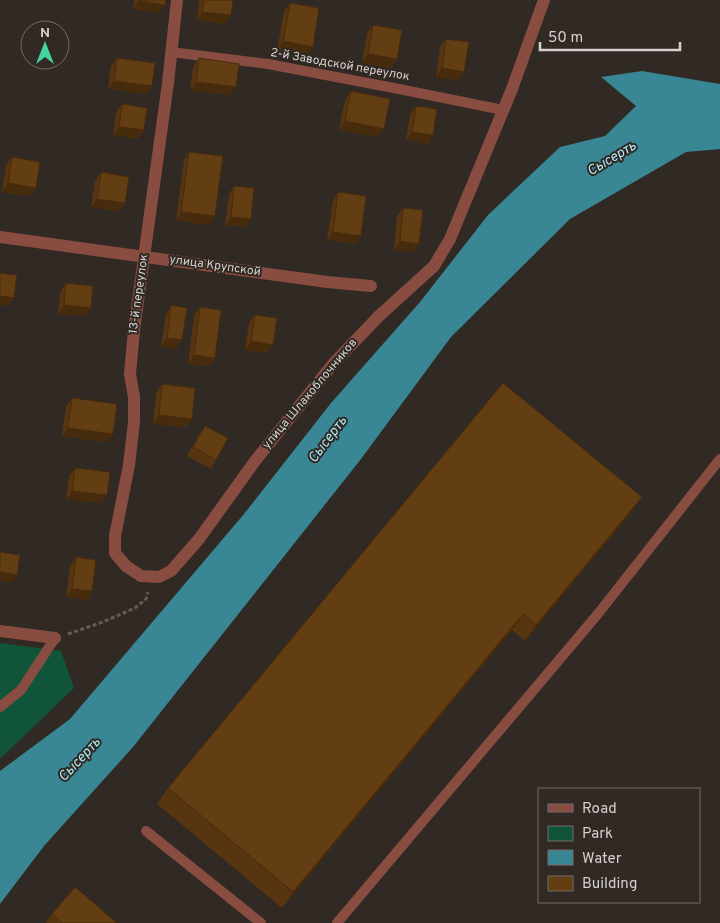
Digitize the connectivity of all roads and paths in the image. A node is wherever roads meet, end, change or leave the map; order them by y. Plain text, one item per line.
1 (177, 0) edge
2 (544, 0) edge
3 (171, 52) junction
4 (503, 110) junction
5 (0, 237) edge
6 (144, 256) junction
7 (371, 286) dead end
8 (720, 460) edge
9 (147, 577) junction
10 (0, 631) edge
11 (56, 638) junction
12 (0, 707) edge
13 (146, 831) dead end
14 (261, 923) edge
15 (338, 923) edge

1 - 3 street, 13-й переулок
2 - 4 street, улица Шлакоблочников
3 - 4 lane, 2-й Заводской переулок
3 - 6 street, 13-й переулок
4 - 9 street, улица Шлакоблочников
5 - 6 street, улица Крупской
6 - 7 street, улица Крупской
6 - 9 street, 13-й переулок
8 - 15 lane
9 - 11 path
10 - 11 street
11 - 12 lane
13 - 14 lane

